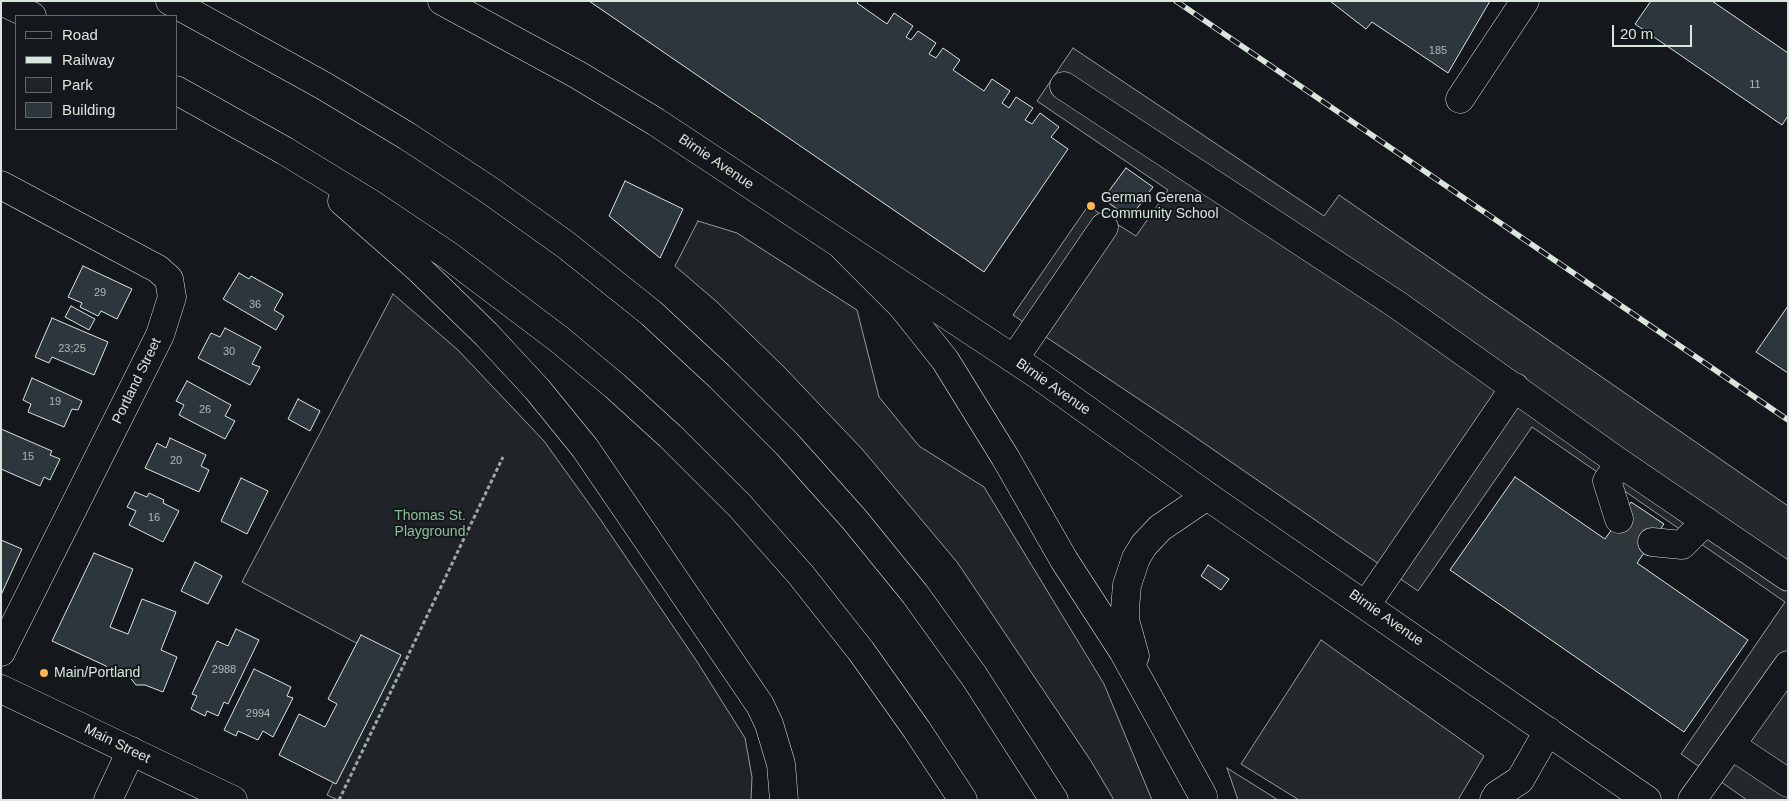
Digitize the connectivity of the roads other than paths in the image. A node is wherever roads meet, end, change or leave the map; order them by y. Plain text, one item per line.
1 (1, 1) edge
2 (170, 1) edge
3 (1525, 1) edge
4 (450, 4) edge
5 (30, 15) edge
6 (1064, 86) dead end
7 (178, 91) edge
8 (1460, 99) dead end
9 (285, 151) junction
10 (1, 184) edge
11 (1104, 227) dead end
12 (844, 248) junction
13 (1014, 359) junction
14 (1515, 387) junction
15 (1620, 463) junction
16 (1207, 496) junction
17 (1619, 519) tunnel mouth
18 (1706, 521) junction
19 (1652, 542) tunnel mouth
20 (1788, 577) edge
21 (1366, 605) junction
22 (1, 652) edge
23 (1788, 665) edge
24 (1, 689) edge
25 (1548, 731) junction
26 (1731, 745) junction
27 (131, 751) junction
28 (1788, 783) edge
29 (1522, 790) edge
30 (1204, 798) edge
31 (1495, 798) edge
32 (108, 800) edge
33 (233, 800) edge
34 (784, 800) edge
35 (963, 800) edge
36 (1054, 800) edge
37 (1647, 800) edge
38 (1692, 800) edge

1 - 5 main road
2 - 36 main road
3 - 8 main road
4 - 12 main road, Birnie Avenue
6 - 14 main road
7 - 9 main road
9 - 34 main road
9 - 35 main road
10 - 22 main road, Portland Street
11 - 13 main road
12 - 13 main road, Birnie Avenue
12 - 30 main road
13 - 16 main road, Birnie Avenue
14 - 15 main road
14 - 21 main road
15 - 17 main road
15 - 18 main road
16 - 21 main road, Birnie Avenue
16 - 30 main road
18 - 19 main road
18 - 20 main road
21 - 25 main road, Birnie Avenue
23 - 26 main road
24 - 27 main road, Main Street
25 - 29 main road
25 - 37 main road, Birnie Avenue
26 - 28 main road
26 - 38 main road
27 - 32 main road
27 - 33 main road, Main Street
29 - 31 main road

